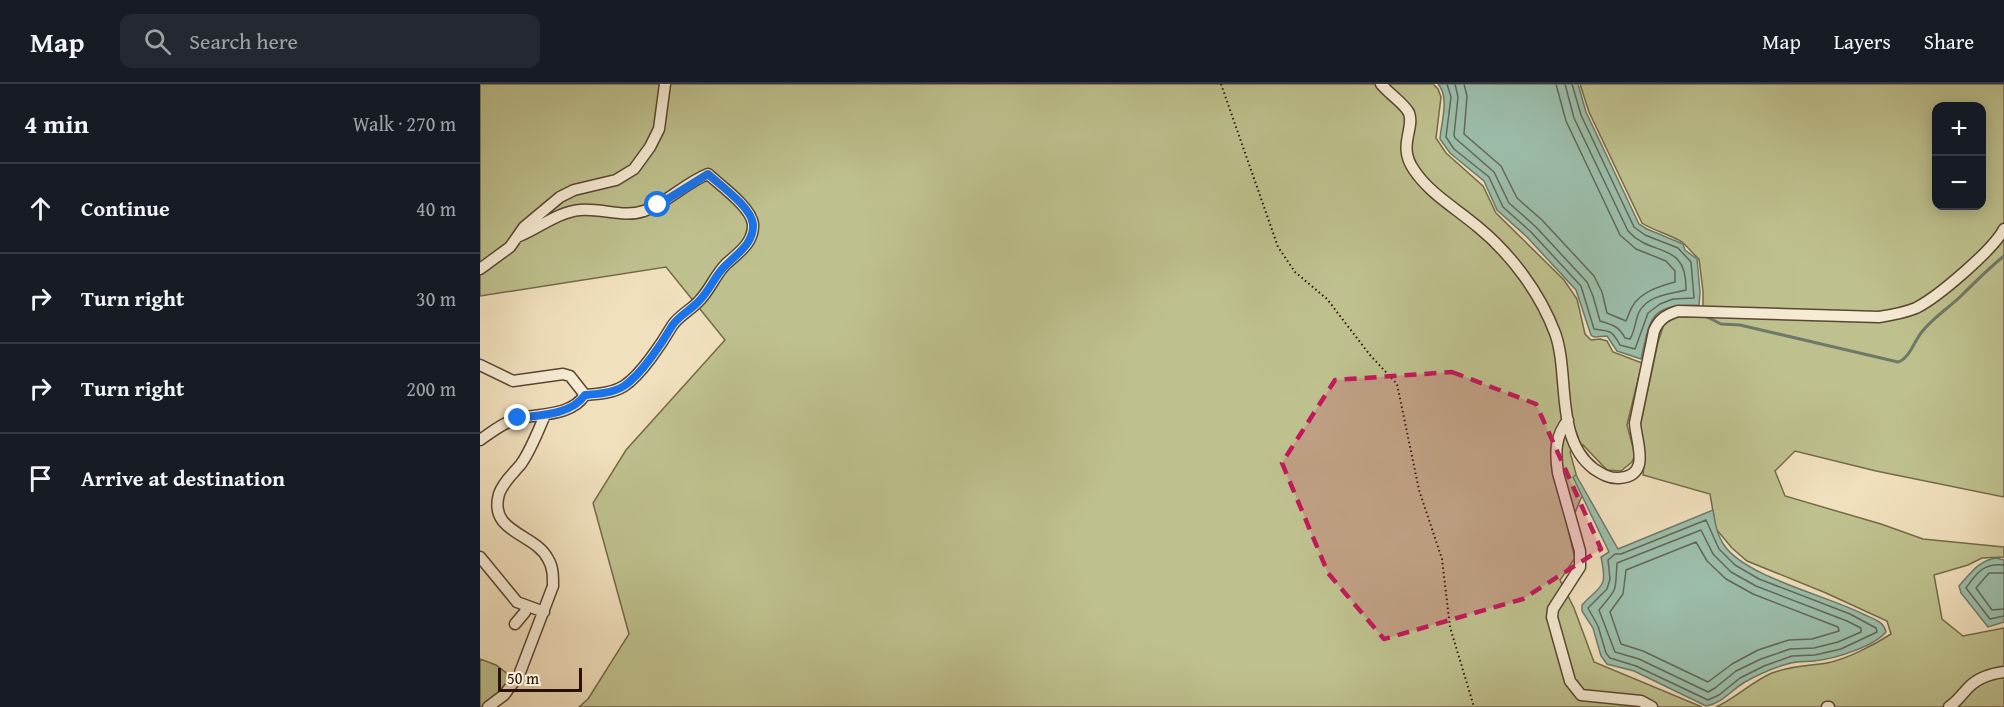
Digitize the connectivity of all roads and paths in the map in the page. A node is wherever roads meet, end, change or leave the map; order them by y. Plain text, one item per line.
1 (665, 84) edge
2 (1221, 84) edge
3 (1381, 84) edge
4 (2004, 229) edge
5 (517, 237) junction
6 (480, 269) edge
7 (480, 365) edge
8 (585, 395) junction
9 (545, 415) junction
10 (1568, 420) junction
11 (480, 440) edge
12 (480, 557) edge
13 (526, 607) junction
14 (544, 612) junction
15 (515, 624) dead end
16 (2004, 672) edge
17 (488, 707) edge
18 (1474, 707) edge
19 (1652, 707) edge
20 (1949, 707) edge

1 - 5 street
2 - 18 path
3 - 10 street
4 - 10 street
5 - 6 street
5 - 8 street
7 - 8 street
8 - 9 street
9 - 11 street
9 - 14 street
10 - 19 street
12 - 13 street
13 - 14 street
13 - 15 street
14 - 17 street
16 - 20 street

